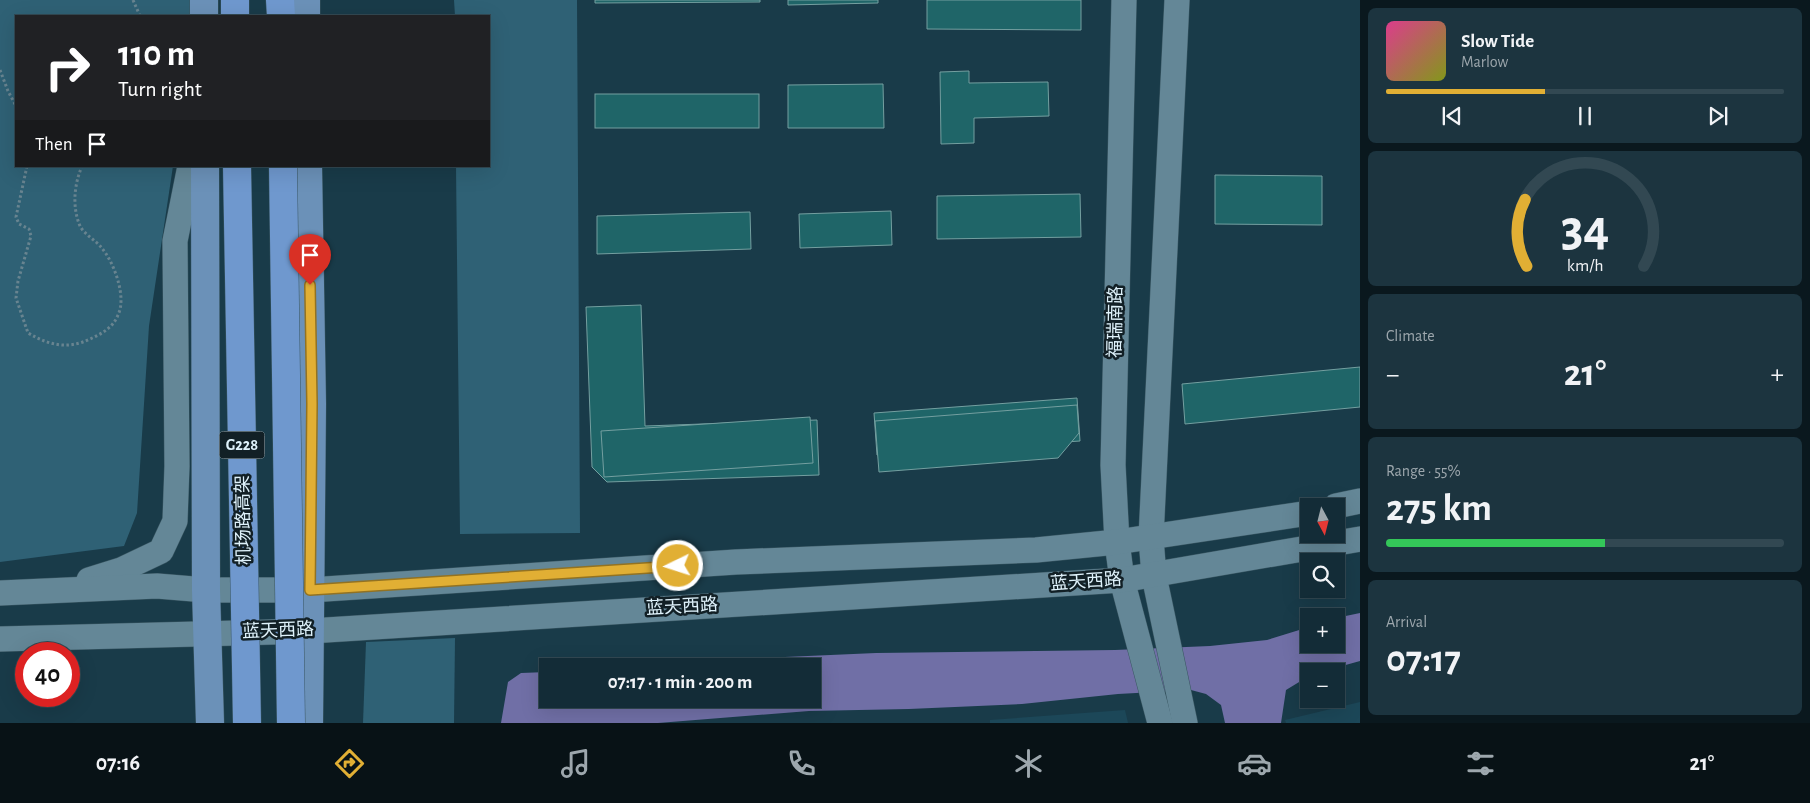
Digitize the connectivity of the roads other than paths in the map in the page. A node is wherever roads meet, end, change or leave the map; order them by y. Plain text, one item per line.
1 (204, 0) edge
2 (235, 0) edge
3 (280, 0) edge
4 (306, 0) edge
5 (1124, 0) edge
6 (1177, 0) edge
7 (204, 15) edge
8 (235, 15) edge
9 (280, 15) edge
10 (306, 15) edge
11 (190, 167) edge
12 (205, 167) edge
13 (238, 167) edge
14 (283, 167) edge
15 (308, 167) edge
16 (1360, 501) edge
17 (1345, 504) edge
18 (1300, 514) edge
19 (1151, 538) junction
20 (1360, 539) edge
21 (1117, 542) junction
22 (1154, 576) junction
23 (1122, 580) junction
24 (206, 590) junction
25 (310, 590) junction
26 (53, 591) junction
27 (0, 593) edge
28 (310, 630) junction
29 (207, 634) junction
30 (0, 639) edge
31 (1185, 720) edge
32 (210, 723) edge
33 (247, 723) edge
34 (290, 723) edge
35 (309, 723) edge
36 (1160, 723) edge

1 - 7 main road
2 - 8 highway
3 - 9 highway
4 - 10 main road
5 - 21 street, 福瑞南路
6 - 19 street
11 - 26 street
12 - 24 main road
13 - 33 highway, 机场路高架 / G228, bridge
14 - 34 highway, G228, bridge
15 - 25 main road
16 - 17 street
18 - 19 street, 蓝天西路
19 - 21 street, 蓝天西路
19 - 22 street
20 - 22 street, 蓝天西路
21 - 23 street, 福瑞南路
21 - 25 street, 蓝天西路
22 - 23 street, 蓝天西路
22 - 31 street
23 - 28 street, 蓝天西路
23 - 36 street, 福瑞南路
24 - 25 street, 蓝天西路
24 - 26 street, 蓝天西路
24 - 29 main road
25 - 28 main road
26 - 27 street, 蓝天西路
28 - 29 street, 蓝天西路
28 - 35 main road
29 - 30 street, 蓝天西路
29 - 32 main road

